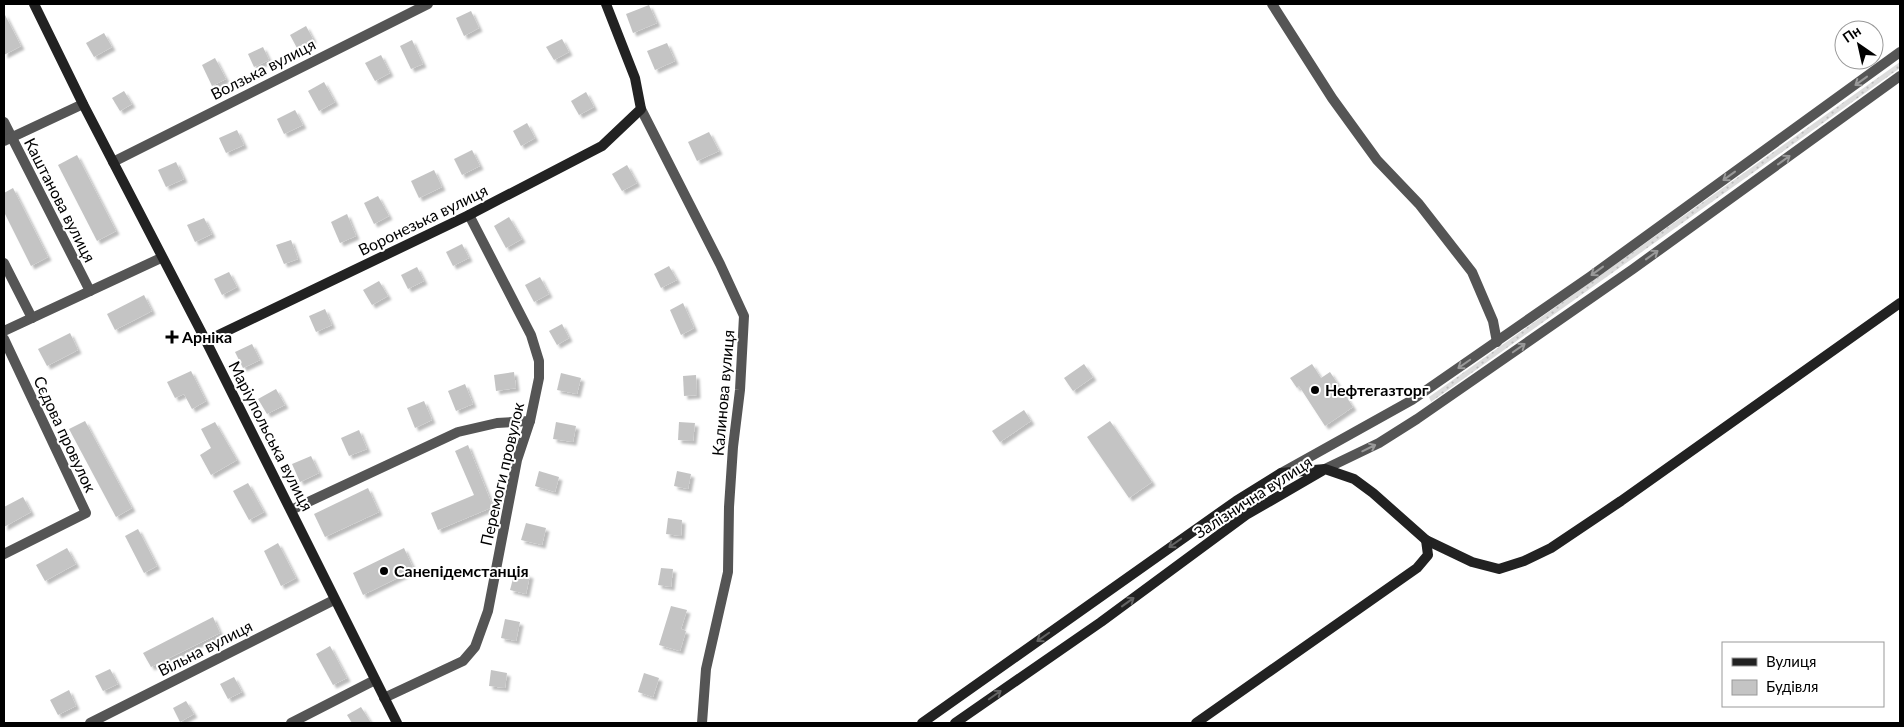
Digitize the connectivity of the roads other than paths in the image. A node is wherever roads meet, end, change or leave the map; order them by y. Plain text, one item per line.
1 (34, 4) edge
2 (428, 4) edge
3 (606, 4) edge
4 (1272, 4) edge
5 (407, 8) edge
6 (1900, 52) edge
7 (1900, 76) edge
8 (83, 104) junction
9 (641, 109) junction
10 (4, 122) edge
11 (7, 139) edge
12 (113, 162) junction
13 (469, 215) junction
14 (162, 258) junction
15 (4, 263) edge
16 (90, 291) junction
17 (1900, 303) edge
18 (32, 318) junction
19 (4, 332) edge
20 (4, 340) edge
21 (206, 341) junction
22 (1497, 342) junction
23 (530, 421) junction
24 (1325, 469) junction
25 (1281, 473) junction
26 (291, 510) junction
27 (1426, 540) junction
28 (4, 554) edge
29 (334, 600) junction
30 (374, 680) junction
31 (384, 698) junction
32 (90, 723) edge
33 (291, 723) edge
34 (397, 723) edge
35 (702, 723) edge
36 (922, 723) edge
37 (955, 723) edge
38 (1196, 723) edge

1 - 8 street, Маріупольська вулиця
2 - 5 street, Волзька вулиця
3 - 9 street, Калинова вулиця
4 - 22 street
5 - 12 street, Волзька вулиця
6 -> 22 street
24 -> 7 street
8 - 11 street
8 - 12 street, Маріупольська вулиця
9 - 13 street, Воронезька вулиця
9 - 35 street, Калинова вулиця
10 - 11 street, Каштанова вулиця
11 - 16 street, Каштанова вулиця
12 - 14 street, Маріупольська вулиця
13 - 21 street, Воронезька вулиця
13 - 23 street, Перемоги провулок
14 - 16 street
14 - 21 street, Маріупольська вулиця
15 - 18 street
16 - 18 street
17 - 27 street
18 - 19 street
20 - 28 street, Сєдова провулок
21 - 26 street, Маріупольська вулиця
22 -> 25 street
23 - 26 street
23 - 31 street, Перемоги провулок
24 - 25 street, Залізнична вулиця
24 - 27 street
37 -> 24 street, Залізнична вулиця
25 -> 36 street, Залізнична вулиця
26 - 29 street, Маріупольська вулиця
27 - 38 street
29 - 30 street, Маріупольська вулиця
29 - 32 street, Вільна вулиця
30 - 31 street, Маріупольська вулиця
30 - 33 street
31 - 34 street, Маріупольська вулиця

